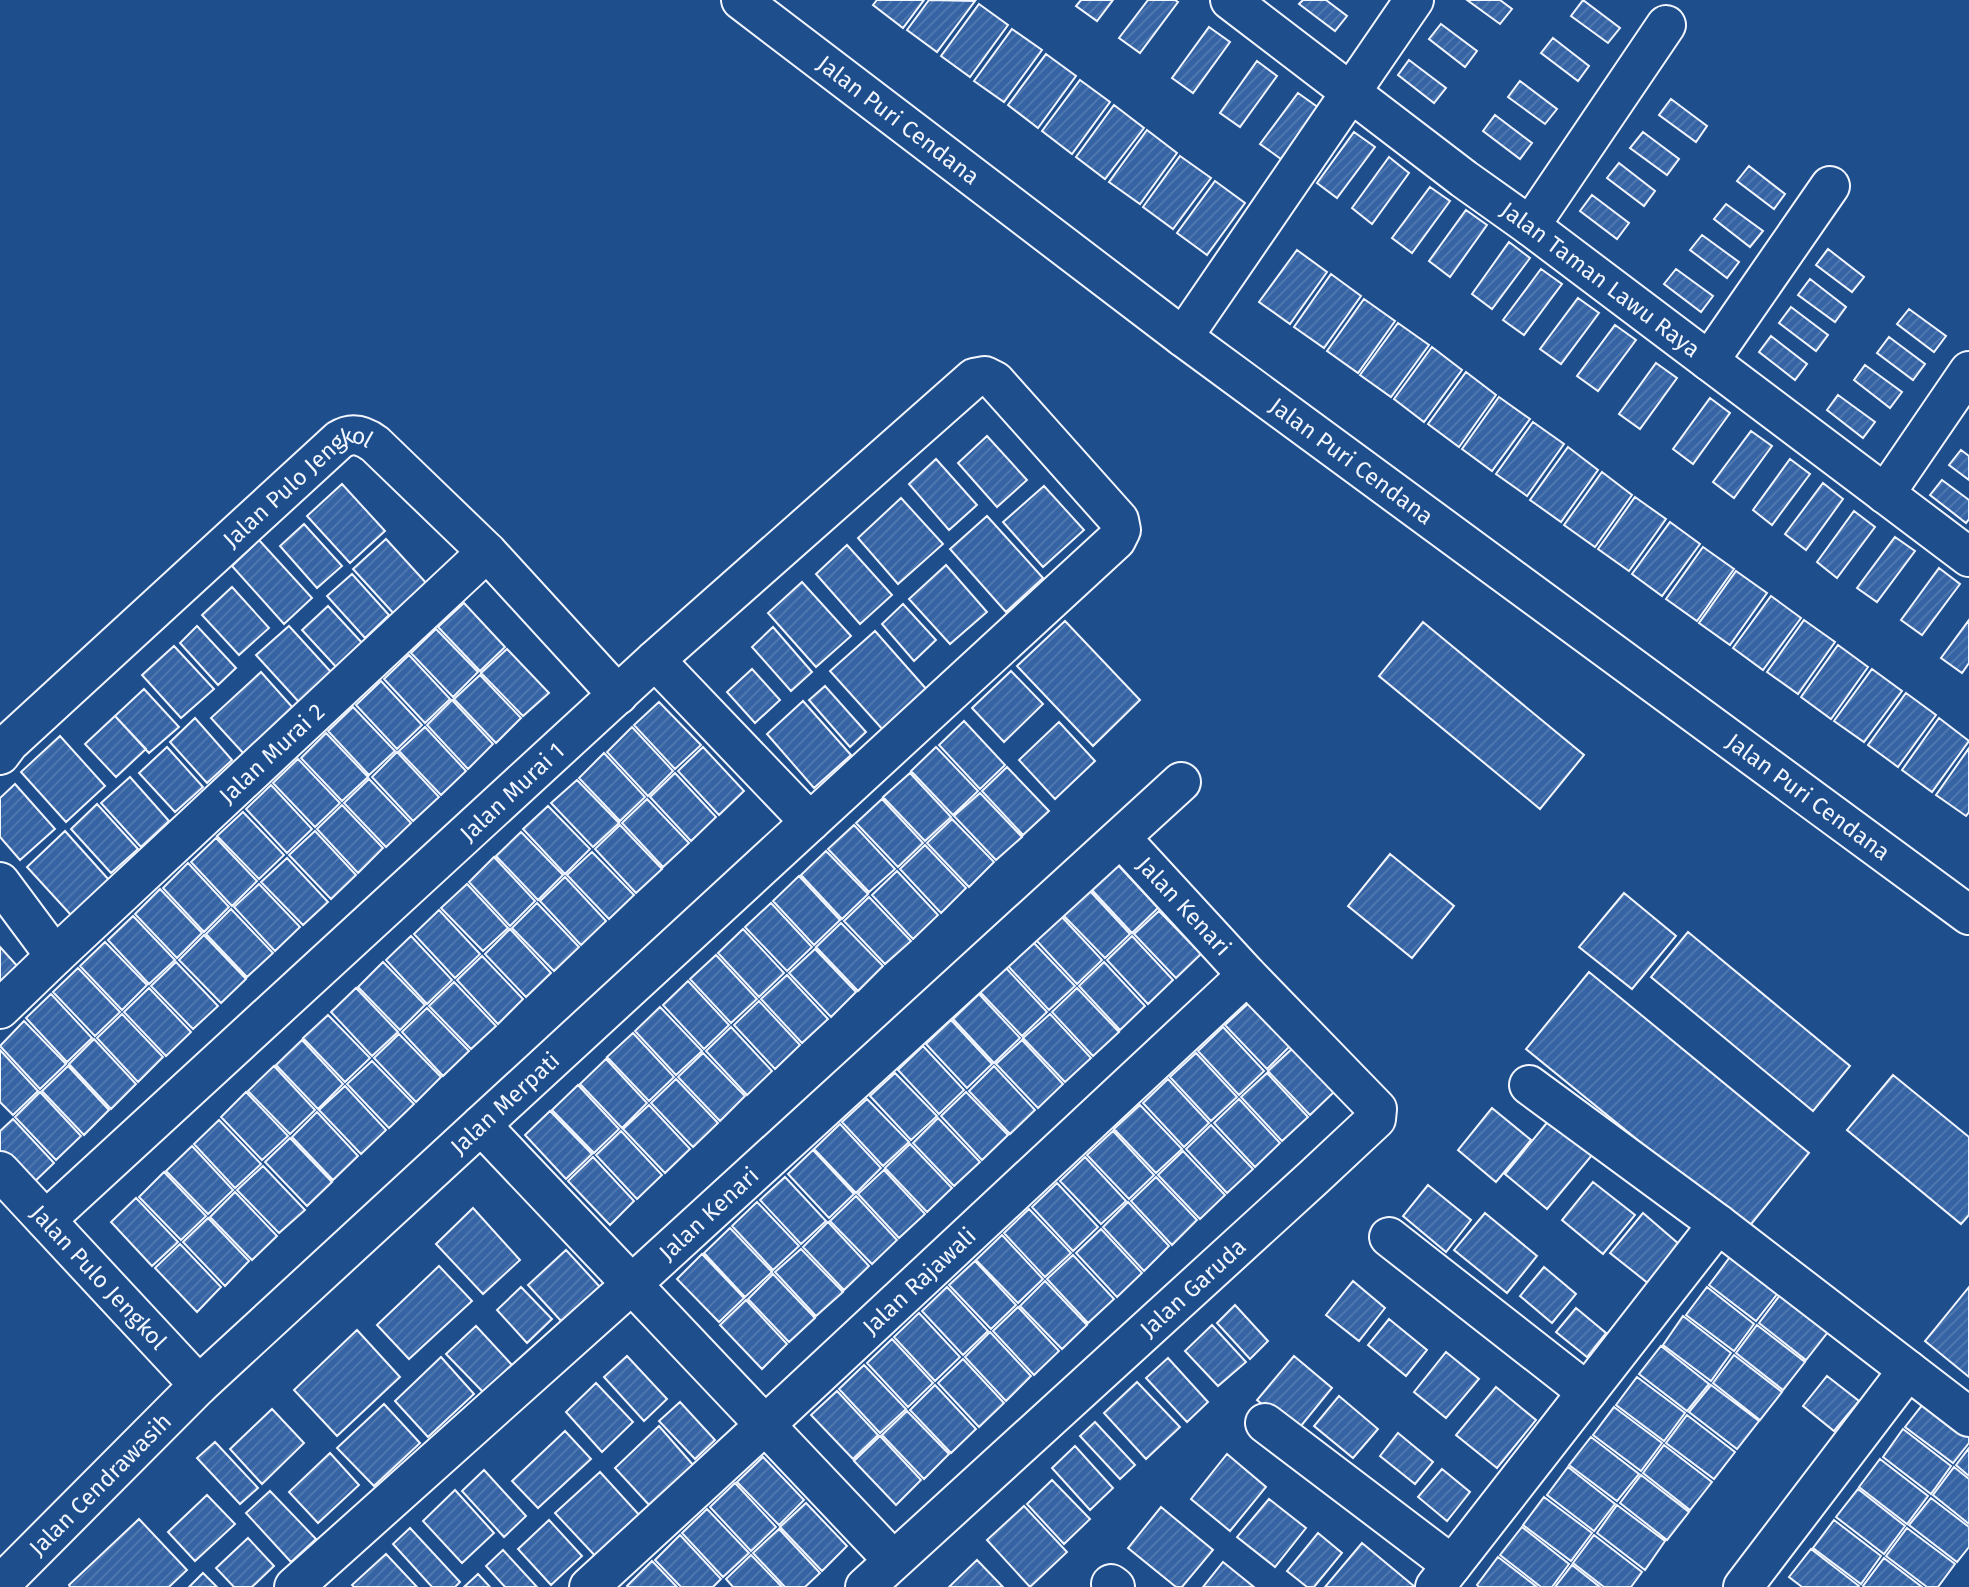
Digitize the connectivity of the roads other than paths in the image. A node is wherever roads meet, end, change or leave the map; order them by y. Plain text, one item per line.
1 (741, 0) edge
2 (1230, 0) edge
3 (1415, 0) edge
4 (1666, 25) dead end
5 (1351, 91) junction
6 (1830, 186) dead end
7 (1530, 226) junction
8 (1183, 337) junction
9 (1709, 361) junction
10 (1969, 371) edge
11 (985, 376) joint
12 (1885, 494) junction
13 (487, 552) junction
14 (1969, 557) edge
15 (655, 660) junction
16 (618, 695) junction
17 (3, 745) edge
18 (1181, 782) dead end
19 (810, 822) junction
20 (1121, 838) junction
21 (0, 883) edge
22 (1969, 915) edge
23 (55, 956) junction
24 (1247, 975) junction
25 (0, 1009) edge
26 (1529, 1085) dead end
27 (481, 1125) junction
28 (0, 1171) edge
29 (46, 1220) junction
30 (1718, 1224) junction
31 (1390, 1237) dead end
32 (632, 1284) junction
33 (1908, 1370) junction
34 (199, 1385) junction
35 (1587, 1392) junction
36 (1969, 1417) edge
37 (1265, 1423) dead end
38 (765, 1426) junction
39 (893, 1560) junction
40 (1443, 1576) edge
41 (0, 1585) edge
42 (294, 1587) edge
43 (589, 1587) edge
44 (865, 1587) edge
45 (1743, 1587) edge

1 - 8 street, Jalan Puri Cendana
2 - 5 street, Jalan Taman Lawu Raya
3 - 5 street
4 - 7 street
5 - 7 street, Jalan Taman Lawu Raya
5 - 8 street
6 - 9 street
7 - 9 street, Jalan Taman Lawu Raya
8 - 22 street, Jalan Puri Cendana
9 - 12 street, Jalan Taman Lawu Raya
10 - 12 street
11 - 15 street, Jalan Murai 1
11 - 19 street, Jalan Merpati
12 - 14 street, Jalan Taman Lawu Raya
13 - 16 street, Jalan Pulo Jengkol
13 - 17 street, Jalan Pulo Jengkol
13 - 23 street, Jalan Murai 2
15 - 16 street, Jalan Murai 1
15 - 19 street
16 - 29 street, Jalan Murai 1
18 - 20 street, Jalan Kenari
19 - 27 street, Jalan Merpati
20 - 24 street, Jalan Kenari
20 - 32 street, Jalan Kenari
21 - 23 street
23 - 25 street
24 - 38 street, Jalan Rajawali
24 - 39 street, Jalan Garuda
26 - 30 street
27 - 32 street
27 - 34 street, Jalan Merpati
28 - 29 street, Jalan Pulo Jengkol
29 - 34 street, Jalan Pulo Jengkol
30 - 33 street
30 - 35 street
31 - 35 street
32 - 38 street
32 - 42 street, Jalan Kenari
33 - 36 street
33 - 45 street
34 - 41 street, Jalan Cendrawasih
35 - 40 street
37 - 40 street
38 - 39 street
38 - 43 street, Jalan Rajawali
39 - 44 street, Jalan Garuda

